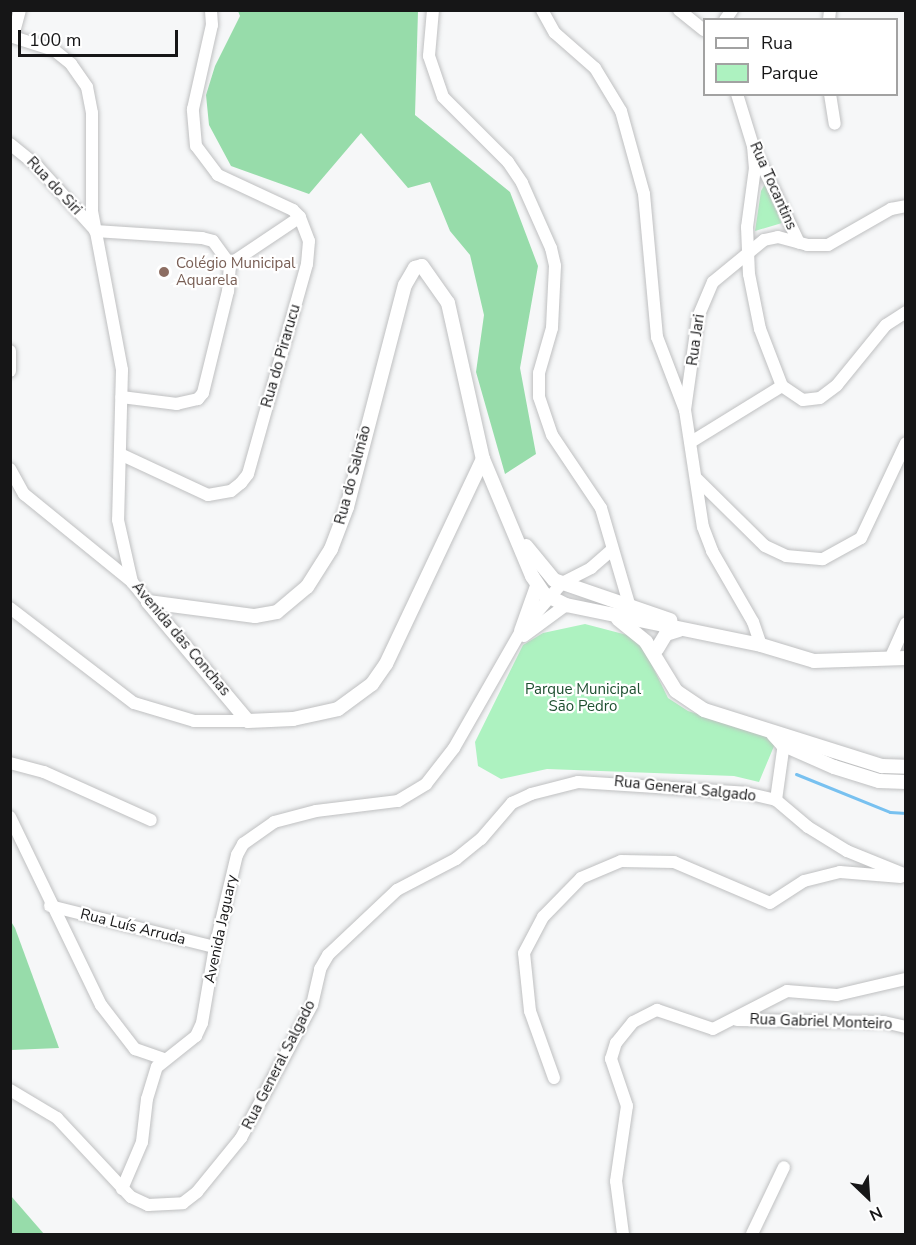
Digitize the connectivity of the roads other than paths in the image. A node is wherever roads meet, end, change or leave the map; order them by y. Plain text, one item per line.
1 (20, 10) edge
2 (211, 10) edge
3 (433, 10) edge
4 (542, 10) edge
5 (679, 10) edge
6 (703, 28) edge
7 (12, 36) edge
8 (738, 96) edge
9 (830, 96) edge
10 (835, 124) dead end
11 (10, 144) edge
12 (753, 146) junction
13 (906, 206) edge
14 (300, 217) junction
15 (95, 231) junction
16 (799, 243) junction
17 (747, 253) junction
18 (230, 264) junction
19 (906, 312) edge
20 (10, 351) edge
21 (10, 371) edge
22 (782, 386) junction
23 (121, 398) junction
24 (685, 410) junction
25 (691, 442) junction
26 (906, 443) edge
27 (120, 454) junction
28 (483, 459) junction
29 (10, 469) edge
30 (697, 479) junction
31 (520, 538) junction
32 (612, 550) junction
33 (132, 582) junction
34 (562, 583) junction
35 (537, 586) junction
36 (550, 598) junction
37 (612, 598) junction
38 (148, 602) junction
39 (566, 605) junction
40 (10, 608) edge
41 (637, 613) junction
42 (606, 614) junction
43 (906, 623) edge
44 (679, 630) junction
45 (521, 631) junction
46 (710, 636) junction
47 (761, 645) junction
48 (657, 648) junction
49 (510, 649) junction
50 (906, 658) edge
51 (890, 659) junction
52 (662, 670) junction
53 (248, 721) junction
54 (780, 738) junction
55 (10, 763) edge
56 (906, 767) edge
57 (906, 782) edge
58 (776, 800) junction
59 (10, 817) edge
60 (151, 820) dead end
61 (906, 876) edge
62 (50, 906) junction
63 (215, 947) junction
64 (906, 979) edge
65 (736, 1020) junction
66 (906, 1027) edge
67 (164, 1059) junction
68 (554, 1078) dead end
69 (10, 1090) edge
70 (784, 1167) dead end
71 (122, 1189) junction
72 (623, 1234) edge
73 (752, 1234) edge

1 - 7 street
2 - 14 street
3 - 32 street
4 - 24 street
5 - 6 street
7 - 15 street, Avenida das Conchas
8 - 12 street, Rua Tocantins
9 - 10 street
11 - 15 street, Rua do Siri
12 - 16 street, Rua Tocantins
12 - 17 street
13 - 16 street, Rua Jari
14 - 18 street
14 - 27 street, Rua do Pirarucu
15 - 18 street
15 - 23 street, Avenida das Conchas
16 - 17 street, Rua Jari
17 - 22 street
17 - 24 street, Rua Jari
18 - 23 street
19 - 22 street
20 - 21 street
22 - 25 street
23 - 27 street, Avenida das Conchas
24 - 25 street
25 - 30 street
26 - 30 street
27 - 33 street, Avenida das Conchas
28 - 31 street
28 - 38 street, Rua do Salmão
28 - 53 street
29 - 33 street
30 - 47 street
31 - 34 street
31 - 35 street
32 - 34 street
32 - 41 street
33 - 38 street, Avenida das Conchas
34 - 36 street, Avenida Jaguary
34 - 37 street
35 - 36 street
35 - 45 street
36 - 39 street
36 - 45 street, Avenida Jaguary
37 - 41 street
37 - 42 street
38 - 53 street, Avenida das Conchas
39 - 42 street
39 - 49 street
40 - 53 street
41 - 42 street
41 - 44 street
41 - 46 street
41 - 48 street
42 - 52 street
43 - 51 street
44 - 46 street
44 - 48 street
45 - 49 street, Avenida Jaguary
46 - 47 street
47 - 51 street
48 - 52 street
49 - 63 street, Avenida Jaguary
50 - 51 street
52 - 54 street
54 - 56 street
54 - 57 street
54 - 58 street
55 - 60 street
58 - 61 street, Rua General Salgado
58 - 71 street, Rua General Salgado
59 - 62 street
61 - 68 street
62 - 63 street, Rua Luís Arruda
62 - 67 street
63 - 67 street, Avenida Jaguary
64 - 65 street
65 - 66 street, Rua Gabriel Monteiro
65 - 72 street
67 - 71 street
69 - 71 street, Rua General Salgado
70 - 73 street

